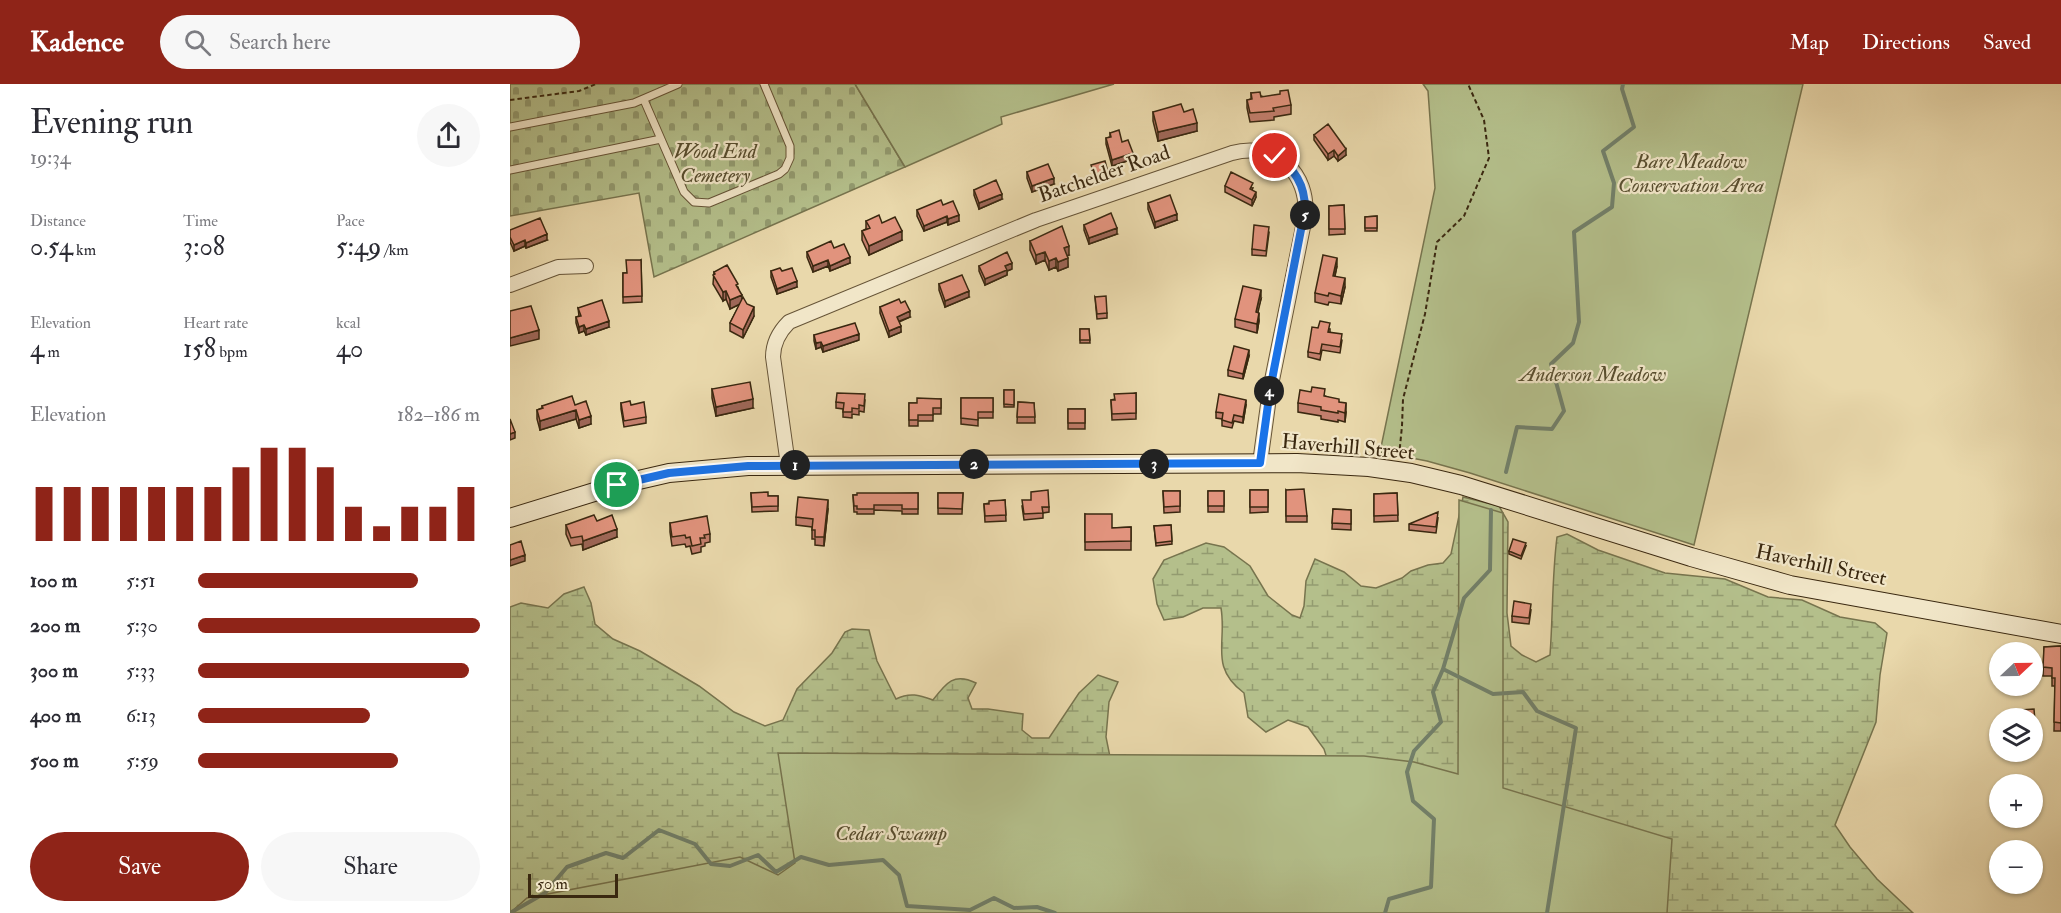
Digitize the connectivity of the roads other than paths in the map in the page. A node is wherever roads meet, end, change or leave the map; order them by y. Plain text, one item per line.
1 (678, 84) edge
2 (764, 84) edge
3 (644, 100) junction
4 (510, 127) edge
5 (661, 139) junction
6 (510, 170) edge
7 (586, 267) dead end
8 (510, 285) edge
9 (1260, 463) junction
10 (788, 465) junction
11 (510, 518) edge
12 (2061, 634) edge

1 - 3 lane
2 - 5 lane
3 - 4 lane
3 - 5 lane
5 - 6 lane
7 - 8 street
9 - 10 main road, Haverhill Street
9 - 10 street, Batchelder Road
9 - 12 main road, Haverhill Street
10 - 11 main road, Haverhill Street

